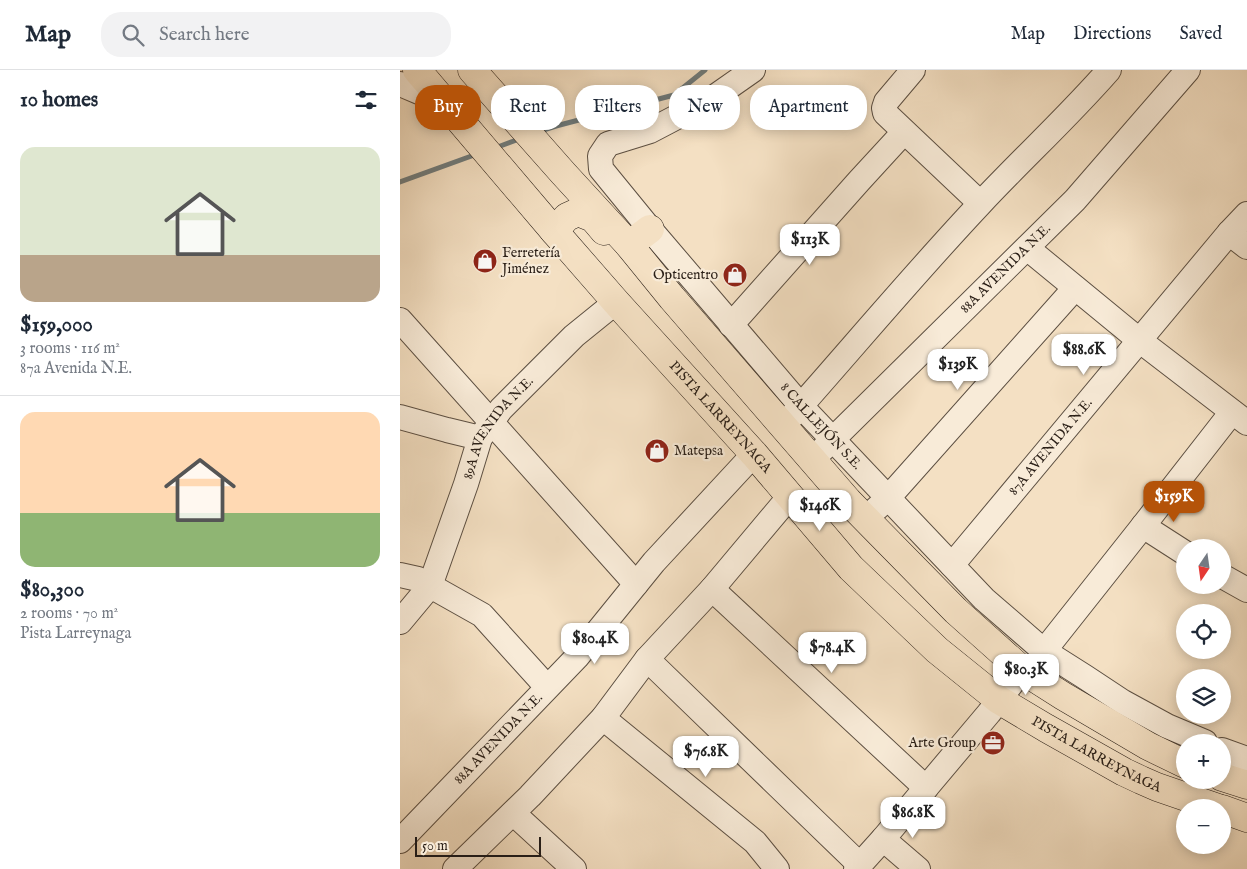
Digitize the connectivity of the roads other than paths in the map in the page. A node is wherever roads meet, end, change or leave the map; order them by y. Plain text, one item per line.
1 (416, 70) edge
2 (753, 70) edge
3 (913, 70) edge
4 (1109, 70) edge
5 (1188, 70) edge
6 (480, 74) edge
7 (400, 84) edge
8 (429, 85) edge
9 (415, 90) edge
10 (468, 130) edge
11 (904, 132) junction
12 (980, 203) junction
13 (1247, 214) edge
14 (554, 231) junction
15 (639, 237) junction
16 (1238, 240) edge
17 (1027, 248) junction
18 (1075, 288) junction
19 (672, 298) junction
20 (616, 302) junction
21 (400, 320) edge
22 (732, 325) junction
23 (1139, 340) junction
24 (801, 406) junction
25 (400, 417) edge
26 (1240, 417) edge
27 (783, 426) junction
28 (486, 431) junction
29 (832, 440) junction
30 (754, 454) junction
31 (813, 460) junction
32 (790, 496) junction
33 (888, 498) junction
34 (857, 510) junction
35 (1143, 526) junction
36 (1176, 547) edge
37 (952, 565) junction
38 (400, 575) edge
39 (1231, 581) edge
40 (636, 584) junction
41 (430, 586) junction
42 (712, 589) junction
43 (1247, 590) edge
44 (400, 622) edge
45 (1044, 650) junction
46 (647, 659) junction
47 (1022, 670) junction
48 (547, 687) junction
49 (999, 700) junction
50 (603, 718) junction
51 (1186, 734) edge
52 (1231, 753) edge
53 (1247, 759) edge
54 (1176, 760) edge
55 (1231, 780) edge
56 (1247, 785) edge
57 (926, 788) junction
58 (1192, 799) edge
59 (513, 812) junction
60 (1231, 812) edge
61 (1247, 818) edge
62 (883, 839) junction
63 (400, 841) edge
64 (858, 867) edge
65 (455, 869) edge
66 (574, 869) edge
67 (777, 869) edge
68 (918, 869) edge

1 - 8 main road, PISTA LARREYNAGA
2 - 15 street, 8 CALLEJÓN S.E.
3 - 11 street
4 - 12 street
5 - 17 street, 88A AVENIDA N.E.
6 - 15 main road
7 - 9 street
10 - 14 main road, PISTA LARREYNAGA
11 - 12 street
11 - 22 street
12 - 24 street
13 - 16 street, 87A AVENIDA N.E.
14 - 19 main road
14 - 20 main road, PISTA LARREYNAGA
15 - 19 main road
15 - 22 street, 8 CALLEJÓN S.E.
16 - 23 street, 87A AVENIDA N.E.
17 - 18 street
17 - 29 street, 88A AVENIDA N.E.
18 - 23 street
18 - 33 street
19 - 27 main road
20 - 28 street, 89A AVENIDA N.E.
20 - 30 main road, PISTA LARREYNAGA
21 - 28 street
22 - 24 street, 8 CALLEJÓN S.E.
23 - 26 street
23 - 37 street, 87A AVENIDA N.E.
24 - 27 street
24 - 29 street, 8 CALLEJÓN S.E.
25 - 28 street
26 - 35 street
27 - 31 main road
28 - 40 street
28 - 41 street, 89A AVENIDA N.E.
29 - 31 street, 88A AVENIDA N.E.
29 - 33 street, 8 CALLEJÓN S.E.
30 - 32 main road, PISTA LARREYNAGA
30 - 40 street, 88A AVENIDA N.E.
31 - 34 main road
32 - 34 main road
32 - 42 street
32 - 49 main road, PISTA LARREYNAGA
33 - 34 street
33 - 37 street, 8 CALLEJÓN S.E.
34 - 47 main road
35 - 36 street
35 - 45 street
37 - 45 street, 8 CALLEJÓN S.E.
38 - 41 street
39 - 43 street
40 - 48 street, 88A AVENIDA N.E.
41 - 44 street
41 - 48 street
42 - 46 street
42 - 57 street
45 - 51 street, 8 CALLEJÓN S.E.
46 - 50 street
46 - 64 street
47 - 49 street
47 - 54 main road
48 - 63 street, 88A AVENIDA N.E.
49 - 57 street
49 - 58 main road, PISTA LARREYNAGA
50 - 59 street
50 - 67 street
52 - 53 street
55 - 56 main road
57 - 62 street
59 - 65 street
59 - 66 street
60 - 61 main road
62 - 64 street
62 - 68 street

